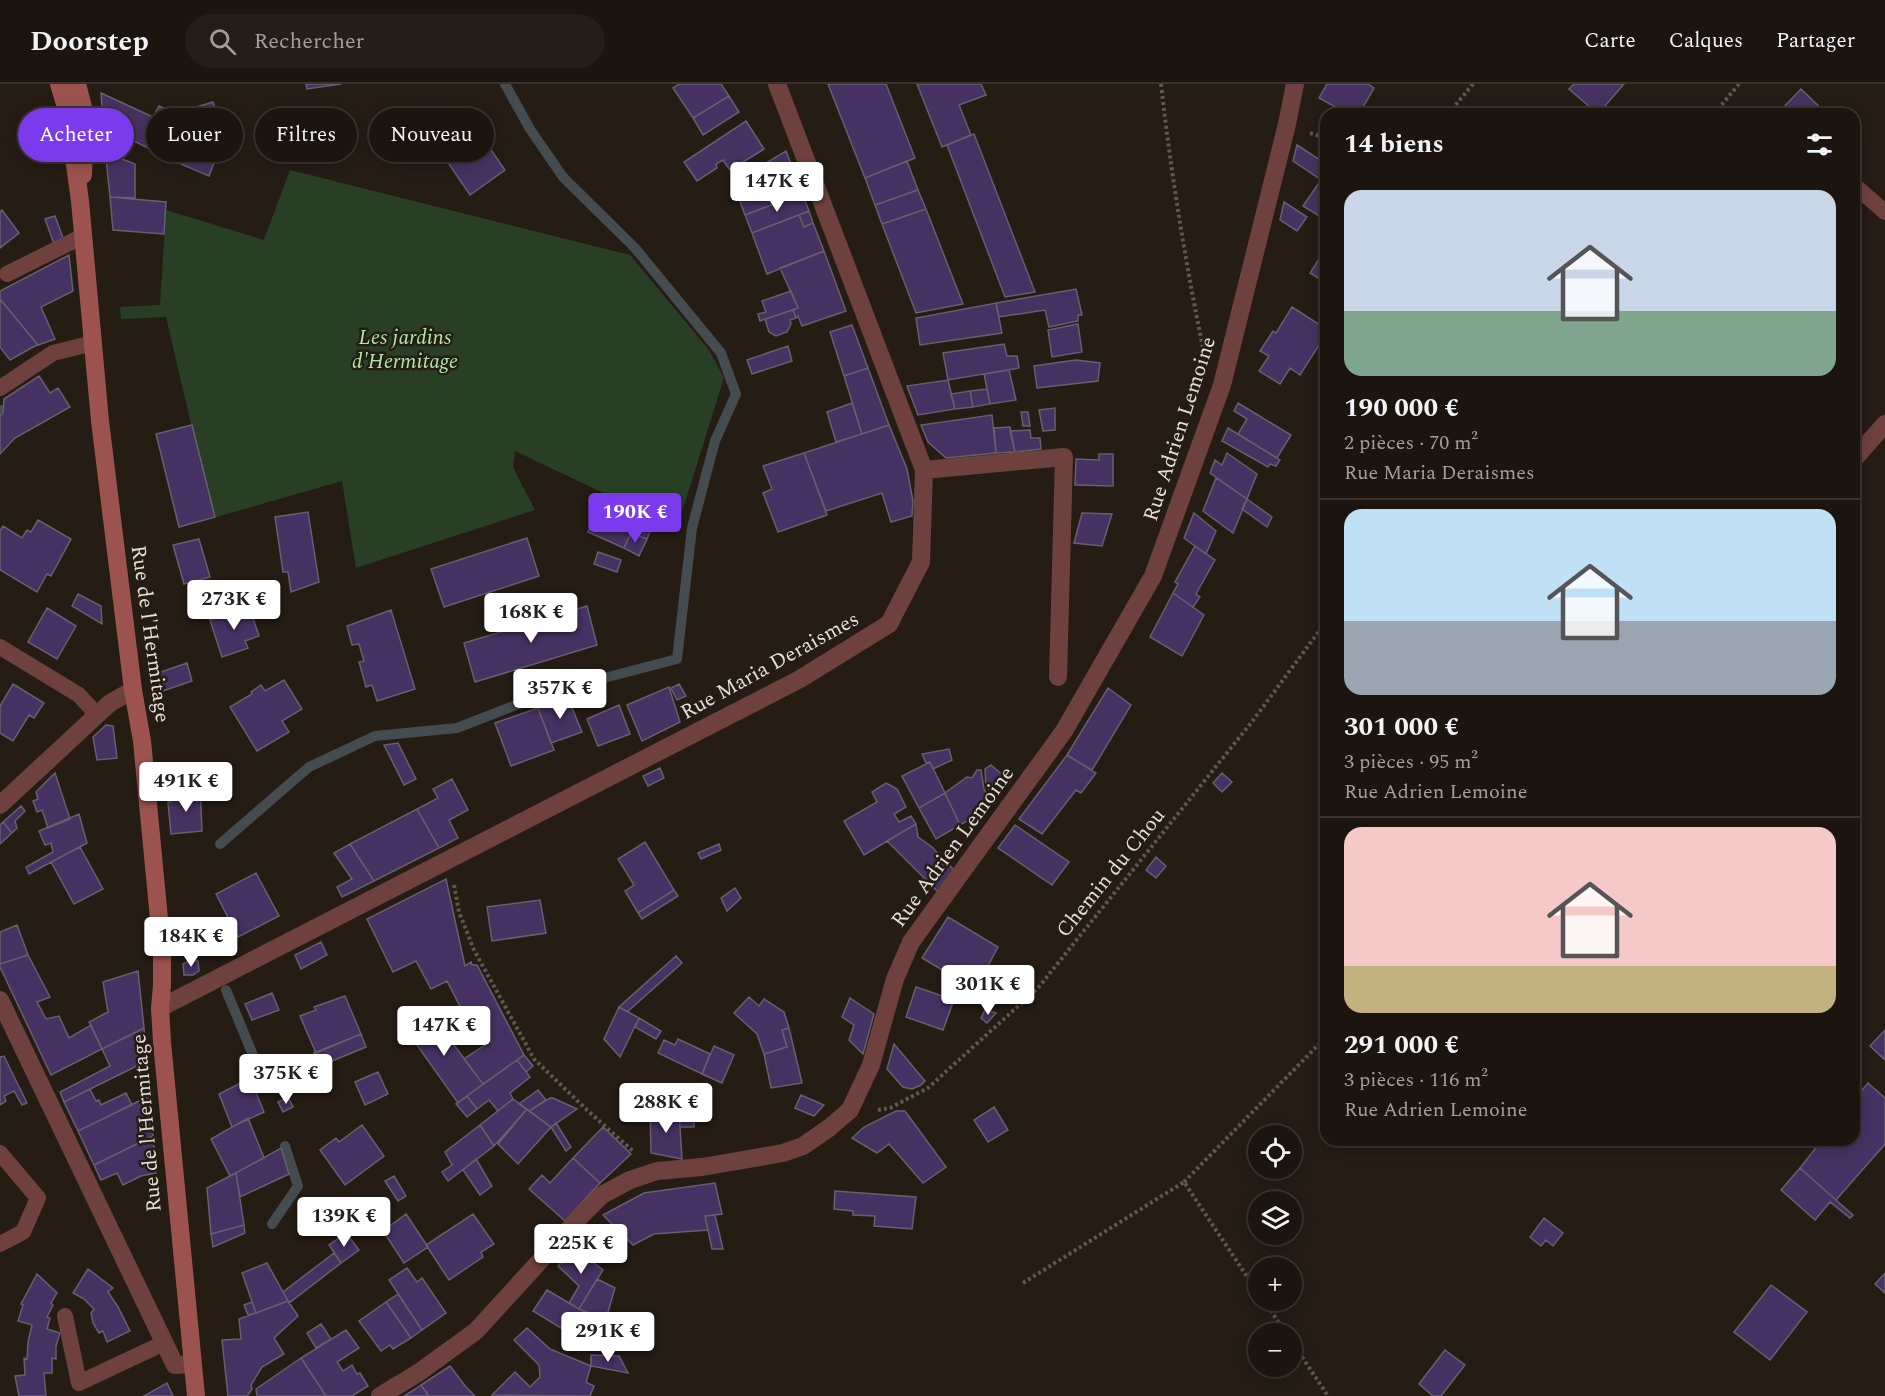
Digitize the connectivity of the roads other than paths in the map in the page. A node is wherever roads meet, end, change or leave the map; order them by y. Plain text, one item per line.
1 (59, 84) edge
2 (77, 84) edge
3 (777, 84) edge
4 (1295, 84) edge
5 (1860, 189) edge
6 (80, 201) junction
7 (1885, 212) edge
8 (83, 236) junction
9 (8, 274) dead end
10 (93, 343) junction
11 (0, 388) edge
12 (1885, 424) edge
13 (1860, 452) edge
14 (924, 470) junction
15 (0, 647) edge
16 (1058, 677) dead end
17 (133, 690) junction
18 (97, 715) junction
19 (0, 805) edge
20 (1, 1005) edge
21 (160, 1008) junction
22 (0, 1153) edge
23 (0, 1244) edge
24 (65, 1316) dead end
25 (164, 1343) junction
26 (192, 1364) junction
27 (196, 1396) edge
28 (380, 1396) edge

1 - 6 main road, Rue de l'Hermitage
2 - 6 main road, Rue de l'Hermitage
3 - 14 street, Rue Maria Deraismes
4 - 28 street, Rue Adrien Lemoine
5 - 7 lane
6 - 8 main road, Rue de l'Hermitage
8 - 9 lane
8 - 10 main road, Rue de l'Hermitage
10 - 11 lane
10 - 17 main road, Rue de l'Hermitage
12 - 13 street
14 - 16 street
14 - 21 street, Rue Maria Deraismes
15 - 18 lane
17 - 18 street
17 - 21 main road, Rue de l'Hermitage
18 - 19 street
20 - 25 street
21 - 26 main road, Rue de l'Hermitage
22 - 23 lane
24 - 25 lane
25 - 26 street
26 - 27 main road, Rue de l'Hermitage

